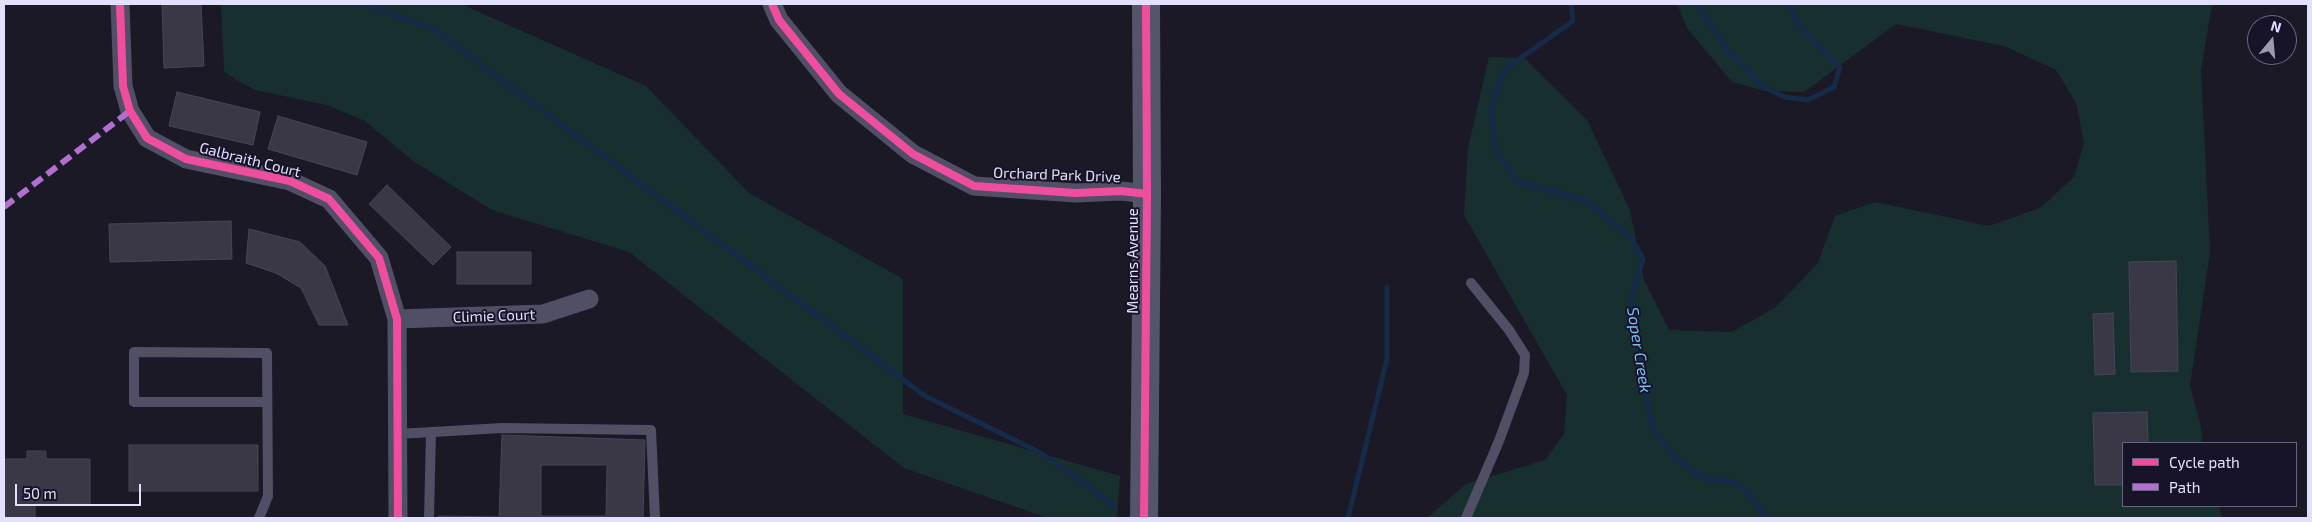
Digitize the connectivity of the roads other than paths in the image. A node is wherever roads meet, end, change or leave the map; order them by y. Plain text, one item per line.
1 (120, 4) edge
2 (772, 4) edge
3 (1146, 4) edge
4 (1147, 194) junction
5 (1471, 283) dead end
6 (589, 299) dead end
7 (398, 319) junction
8 (267, 402) junction
9 (431, 432) junction
10 (398, 434) junction
11 (259, 518) edge
12 (398, 518) edge
13 (429, 518) edge
14 (655, 518) edge
15 (1144, 518) edge
16 (1466, 518) edge

1 - 7 street, Galbraith Court
2 - 4 street, Orchard Park Drive
3 - 4 street, Mearns Avenue
4 - 15 street, Mearns Avenue
5 - 16 lane
6 - 7 street, Climie Court
7 - 10 street, Galbraith Court
8 - 8 lane
8 - 11 lane
9 - 10 lane
9 - 13 lane
9 - 14 lane
10 - 12 street, Galbraith Court

